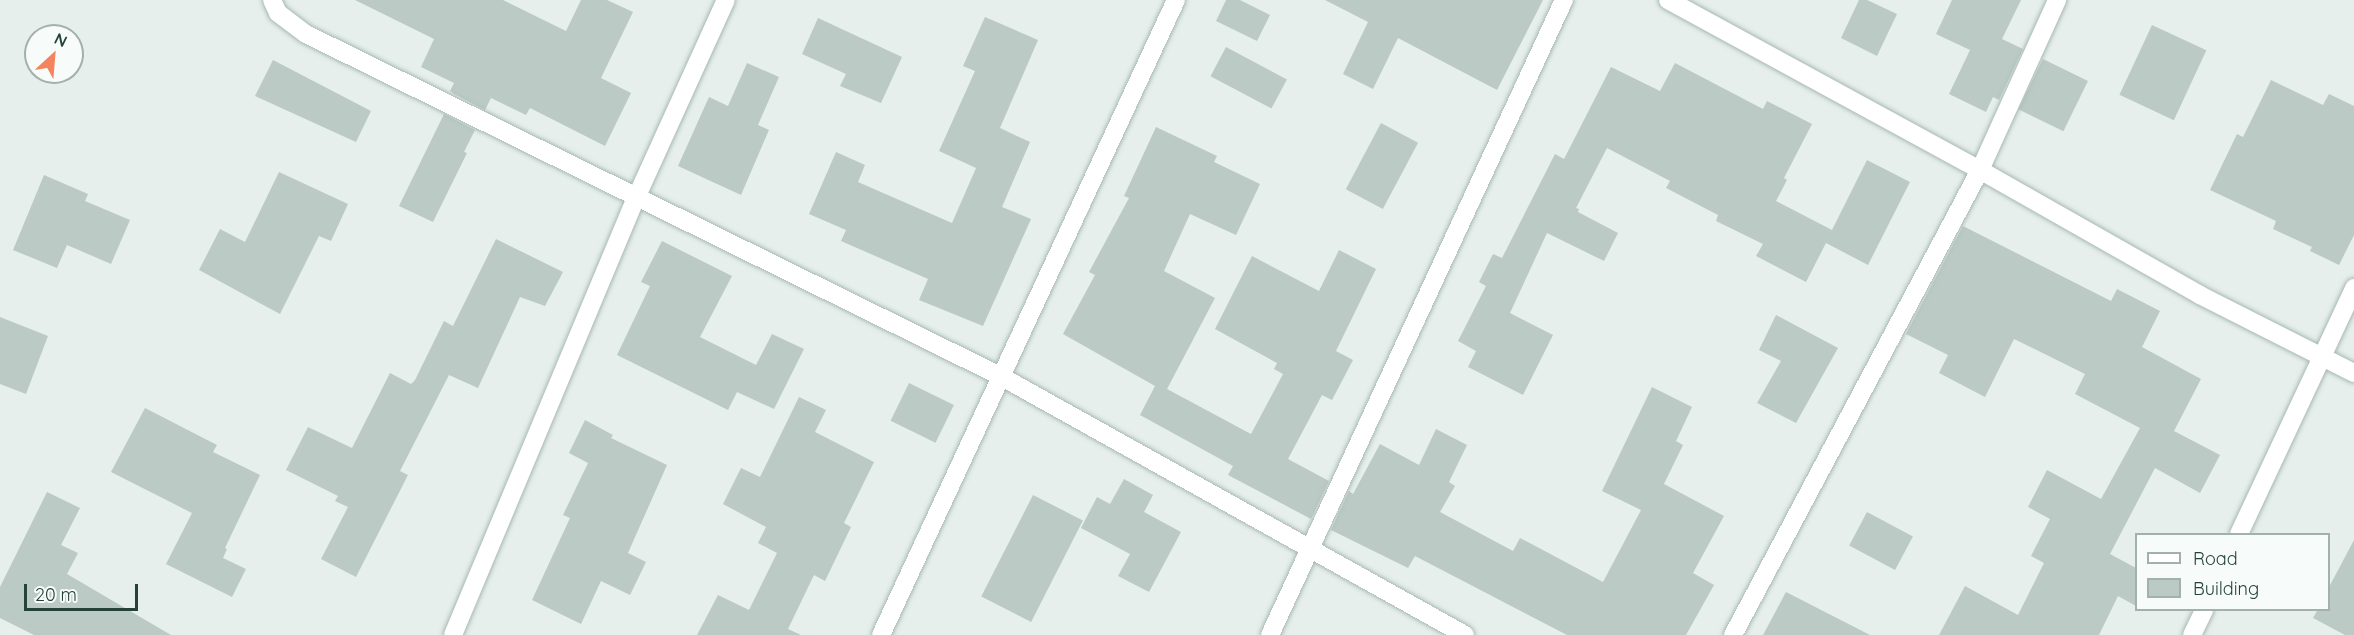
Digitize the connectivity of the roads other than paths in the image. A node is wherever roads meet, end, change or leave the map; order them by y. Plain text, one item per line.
1 (272, 0) edge
2 (726, 0) edge
3 (1176, 0) edge
4 (1564, 0) edge
5 (1668, 0) edge
6 (2057, 0) edge
7 (1980, 170) junction
8 (636, 198) junction
9 (2354, 288) edge
10 (2321, 355) junction
11 (2354, 373) edge
12 (1002, 377) junction
13 (2238, 533) edge
14 (1308, 548) junction
15 (2203, 611) edge
16 (453, 635) edge
17 (881, 635) edge
18 (1270, 635) edge
19 (1465, 635) edge
20 (1733, 635) edge
21 (2192, 635) edge

1 - 8 street
2 - 8 street
3 - 12 street
4 - 14 street
5 - 7 street
6 - 7 street
7 - 10 street
7 - 20 street
8 - 12 street
8 - 16 street
9 - 10 street
10 - 11 street
10 - 13 street
12 - 14 street
12 - 17 street
14 - 18 street
14 - 19 street
15 - 21 street

